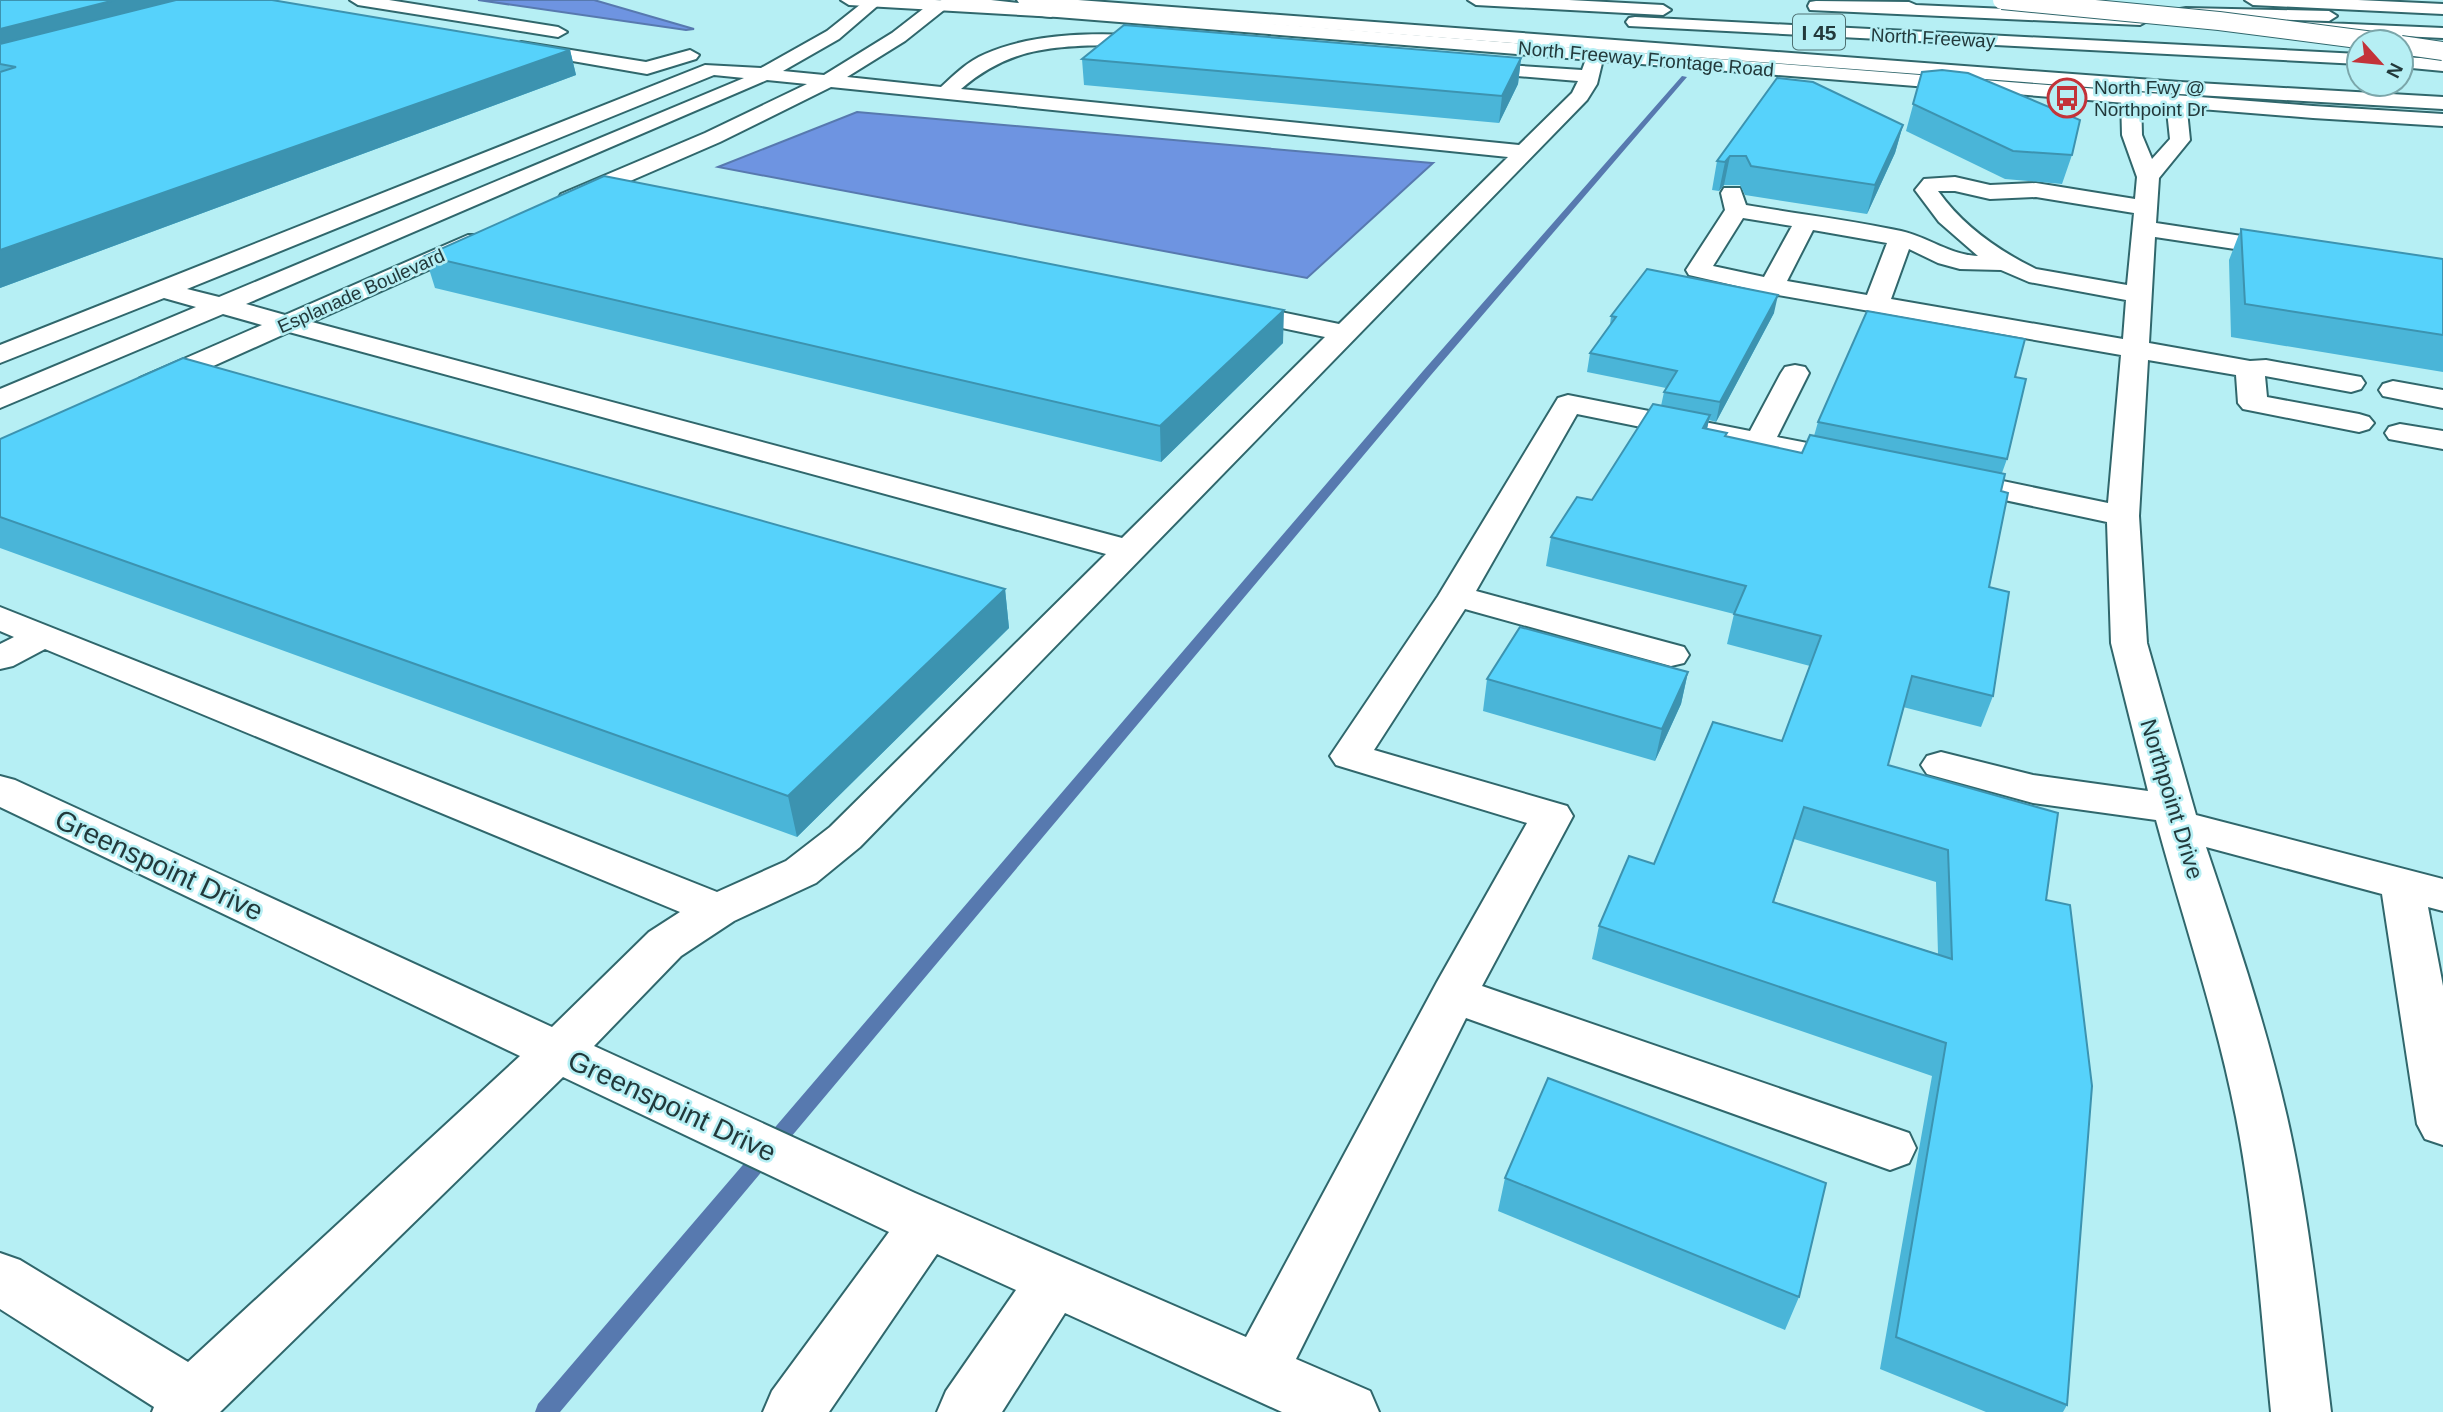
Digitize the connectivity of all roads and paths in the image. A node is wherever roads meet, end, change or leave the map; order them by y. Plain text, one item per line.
1 (358, 0) edge
2 (849, 0) edge
3 (1025, 0) edge
4 (1177, 0) edge
5 (2002, 0) edge
6 (2172, 0) edge
7 (2253, 0) edge
8 (874, 2) junction
9 (2331, 2) edge
10 (943, 3) edge
11 (1472, 6) edge
12 (2443, 10) edge
13 (2443, 18) edge
14 (2443, 33) edge
15 (577, 35) dead end
16 (2345, 37) edge
17 (1175, 43) edge
18 (506, 44) edge
19 (2345, 44) edge
20 (2415, 47) edge
21 (659, 48) dead end
22 (2443, 50) edge
23 (690, 55) junction
24 (2345, 59) edge
25 (2415, 62) edge
26 (2443, 64) edge
27 (1451, 65) edge
28 (1592, 66) junction
29 (712, 69) junction
30 (2225, 70) dead end
31 (2250, 73) dead end
32 (767, 74) junction
33 (824, 82) junction
34 (943, 94) junction
35 (2131, 97) junction
36 (2176, 101) junction
37 (2443, 101) edge
38 (2385, 117) junction
39 (2443, 120) edge
40 (2443, 126) edge
41 (1523, 152) junction
42 (489, 159) junction
43 (544, 170) junction
44 (2148, 177) junction
45 (607, 183) junction
46 (648, 191) edge
47 (543, 211) edge
48 (2145, 218) junction
49 (1806, 222) junction
50 (492, 233) edge
51 (1901, 238) junction
52 (2307, 253) edge
53 (1772, 286) junction
54 (1983, 287) junction
55 (163, 290) junction
56 (2140, 295) junction
57 (1876, 304) junction
58 (1208, 305) edge
59 (223, 306) junction
60 (288, 323) junction
61 (1344, 333) junction
62 (2135, 349) junction
63 (0, 355) edge
64 (2250, 369) junction
65 (1795, 373) dead end
66 (2351, 383) dead end
67 (2393, 390) dead end
68 (125, 394) edge
69 (0, 399) edge
70 (2443, 399) edge
71 (2359, 423) dead end
72 (2400, 433) dead end
73 (2443, 440) edge
74 (1758, 444) junction
75 (2123, 516) junction
76 (1130, 550) junction
77 (1456, 596) junction
78 (0, 618) edge
79 (43, 636) junction
80 (1671, 655) dead end
81 (0, 658) edge
82 (1941, 765) dead end
83 (0, 790) edge
84 (2176, 817) junction
85 (2423, 889) edge
86 (718, 910) junction
87 (1454, 995) junction
88 (557, 1052) junction
89 (2443, 1124) edge
90 (1890, 1148) dead end
91 (912, 1217) junction
92 (0, 1278) edge
93 (1055, 1280) junction
94 (1259, 1372) junction
95 (187, 1405) edge
96 (793, 1412) edge
97 (967, 1412) edge
98 (1349, 1412) edge
99 (2301, 1412) edge

1 - 15 main road
2 - 8 main road, North Freeway Frontage Road
3 - 37 main road
4 - 30 main road
5 - 16 main road, bridge
6 - 12 main road
7 - 9 main road
8 - 10 main road, North Freeway Frontage Road
8 - 32 main road, Esplanade Boulevard
9 - 12 main road
10 - 28 main road, North Freeway Frontage Road
10 - 33 main road
11 - 19 main road, North Freeway / I 45
11 - 24 main road, North Freeway / I 45
13 - 14 main road, North Freeway / I 45
17 - 34 main road
18 - 23 main road
20 - 22 main road, bridge
21 - 23 main road
23 - 29 main road
25 - 26 main road
27 - 28 main road
28 - 35 main road, North Freeway Frontage Road
28 - 41 main road
29 - 32 main road
29 - 42 main road
31 - 37 main road
32 - 33 main road
32 - 43 main road, Esplanade Boulevard
33 - 34 main road
33 - 45 main road
34 - 41 main road
35 - 36 main road, North Freeway Frontage Road
35 - 44 main road, Northpoint Drive
36 - 38 main road, North Freeway Frontage Road
36 - 44 main road
38 - 39 main road, North Freeway Frontage Road
38 - 40 main road
41 - 61 main road
42 - 43 main road
42 - 55 main road
43 - 45 main road
43 - 59 main road, Esplanade Boulevard
44 - 48 main road, Northpoint Drive
45 - 46 main road
45 - 47 main road
48 - 52 main road
48 - 54 main road
48 - 56 main road, Northpoint Drive
49 - 51 main road
49 - 53 main road
49 - 53 main road
50 - 60 main road, Esplanade Boulevard
51 - 54 main road
51 - 57 main road
53 - 57 main road
54 - 56 main road
54 - 57 main road
54 - 62 main road
55 - 59 main road
55 - 63 main road
56 - 62 main road, Northpoint Drive
58 - 61 main road
59 - 60 main road
59 - 69 main road, Esplanade Boulevard
60 - 68 main road, Esplanade Boulevard
60 - 76 main road
61 - 76 main road
62 - 64 main road
62 - 75 main road, Northpoint Drive
64 - 66 main road
64 - 71 main road
65 - 74 main road
67 - 70 main road
72 - 73 main road
74 - 75 main road
74 - 77 main road
75 - 84 main road, Northpoint Drive
76 - 86 main road
77 - 80 main road
77 - 87 main road
78 - 79 main road
79 - 81 main road
79 - 86 main road
82 - 84 main road
83 - 88 main road, Greenspoint Drive
84 - 85 main road
84 - 99 main road, Northpoint Drive
85 - 89 main road
86 - 88 main road
87 - 90 main road
87 - 94 main road
88 - 91 main road, Greenspoint Drive
88 - 95 main road
91 - 93 main road, Greenspoint Drive
91 - 96 main road
92 - 95 main road
93 - 94 main road, Greenspoint Drive
93 - 97 main road
94 - 98 main road, Greenspoint Drive

